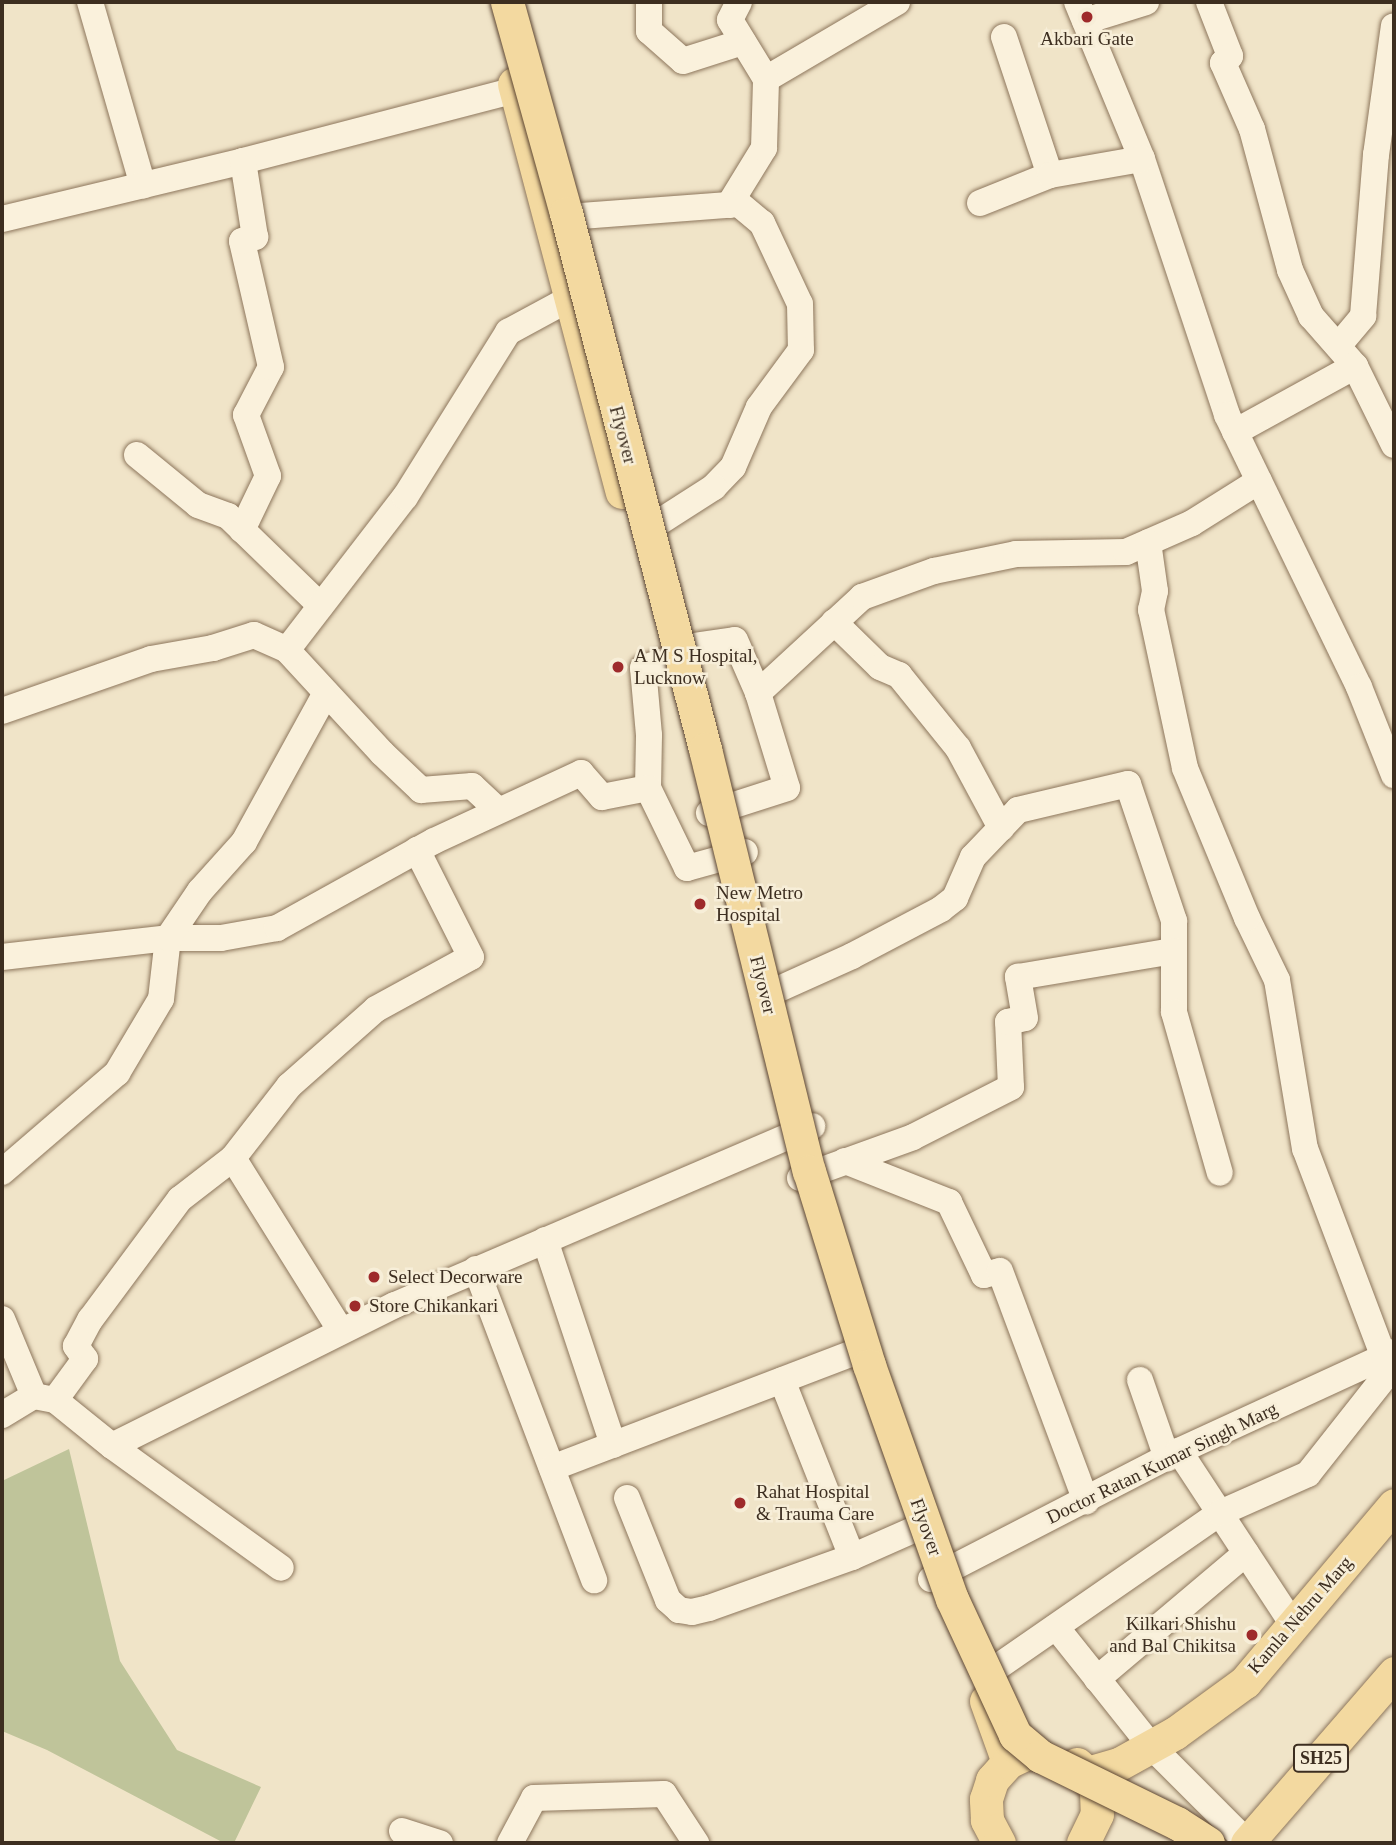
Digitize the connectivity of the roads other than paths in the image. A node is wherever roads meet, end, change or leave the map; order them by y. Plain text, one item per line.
1 (90, 2) edge
2 (492, 2) edge
3 (507, 2) edge
4 (522, 2) edge
5 (649, 2) edge
6 (739, 2) edge
7 (897, 2) edge
8 (1146, 2) edge
9 (1209, 2) edge
10 (1081, 11) edge
11 (1394, 26) edge
12 (1004, 37) dead end
13 (743, 42) junction
14 (766, 79) junction
15 (515, 90) junction
16 (1142, 159) junction
17 (243, 161) junction
18 (1050, 175) junction
19 (143, 186) junction
20 (980, 202) dead end
21 (729, 205) junction
22 (581, 216) junction
23 (2, 219) edge
24 (569, 299) junction
25 (1339, 345) junction
26 (1355, 366) junction
27 (1235, 432) junction
28 (1394, 445) edge
29 (137, 455) dead end
30 (1259, 481) junction
31 (661, 521) junction
32 (242, 530) junction
33 (1148, 542) junction
34 (321, 606) junction
35 (834, 622) junction
36 (287, 650) junction
37 (680, 653) junction
38 (326, 693) junction
39 (758, 693) junction
40 (2, 711) edge
41 (1394, 775) edge
42 (648, 788) junction
43 (497, 809) junction
44 (721, 810) junction
45 (1001, 828) junction
46 (417, 850) junction
47 (733, 855) junction
48 (168, 937) junction
49 (1174, 951) junction
50 (2, 957) edge
51 (779, 989) junction
52 (801, 1132) junction
53 (233, 1158) junction
54 (822, 1169) junction
55 (2, 1172) edge
56 (1220, 1174) dead end
57 (545, 1240) junction
58 (476, 1269) junction
59 (2, 1319) edge
60 (341, 1331) junction
61 (1389, 1353) edge
62 (850, 1354) junction
63 (782, 1380) junction
64 (1140, 1380) dead end
65 (44, 1398) junction
66 (2, 1415) edge
67 (613, 1445) junction
68 (112, 1446) junction
69 (1173, 1454) junction
70 (552, 1468) junction
71 (627, 1498) dead end
72 (1086, 1501) junction
73 (1394, 1505) edge
74 (1220, 1513) junction
75 (911, 1531) junction
76 (1246, 1553) junction
77 (852, 1557) junction
78 (281, 1568) dead end
79 (941, 1573) junction
80 (594, 1580) dead end
81 (1294, 1626) junction
82 (1056, 1627) junction
83 (996, 1668) junction
84 (1394, 1673) edge
85 (1097, 1679) junction
86 (1151, 1746) junction
87 (1050, 1751) junction
88 (1008, 1762) junction
89 (1087, 1773) junction
90 (401, 1831) dead end
91 (994, 1841) edge
92 (440, 1843) edge
93 (510, 1843) edge
94 (696, 1843) edge
95 (1083, 1843) edge
96 (1208, 1843) edge
97 (1247, 1843) edge

1 - 19 street
2 - 15 main road
3 - 96 main road, Flyover, bridge
4 - 22 main road
5 - 13 street
6 - 13 street
7 - 14 street
8 - 10 street
9 - 25 street
10 - 16 street
11 - 25 street
12 - 18 street
13 - 14 street
14 - 21 street
15 - 17 street
15 - 24 main road
16 - 18 street
16 - 27 street
17 - 19 street
17 - 32 street
18 - 20 street
19 - 23 street
21 - 22 street
21 - 31 street
22 - 31 main road
24 - 34 street
24 - 37 main road
25 - 26 street
26 - 27 street
26 - 28 street
27 - 30 street
29 - 32 street
30 - 33 street
30 - 41 street
31 - 37 main road
32 - 34 street
33 - 35 street
33 - 61 street
34 - 36 street
35 - 39 street
35 - 45 street
36 - 38 street
36 - 40 street
37 - 39 street
37 - 42 street
37 - 44 main road
38 - 43 street
38 - 48 street
39 - 44 street
42 - 43 street
42 - 47 street
43 - 46 street
44 - 47 main road
45 - 49 street
45 - 51 street
46 - 48 street
46 - 53 street
47 - 51 main road
47 - 52 main road
48 - 50 street
48 - 55 street
49 - 54 street
49 - 56 street
51 - 52 main road
52 - 54 main road
52 - 57 street
53 - 60 street
53 - 65 street
54 - 62 main road
54 - 72 street
54 - 79 main road
57 - 58 street
57 - 67 street
58 - 60 street
58 - 70 street
59 - 65 street
60 - 68 street
61 - 69 street, Doctor Ratan Kumar Singh Marg
61 - 74 street
62 - 63 street
62 - 75 main road
63 - 67 street
63 - 77 street
64 - 69 street
65 - 66 street
65 - 68 street
67 - 70 street
68 - 78 street
69 - 72 street, Doctor Ratan Kumar Singh Marg
69 - 74 street
70 - 80 street
71 - 77 street
72 - 79 street, Doctor Ratan Kumar Singh Marg
73 - 81 main road, Kamla Nehru Marg
74 - 76 street
74 - 82 street
75 - 77 street
75 - 79 main road
76 - 81 street
76 - 85 street
79 - 83 main road
79 - 88 main road
81 - 86 main road, Kamla Nehru Marg
82 - 83 street
82 - 85 street
83 - 87 main road
84 - 97 main road, SH25
85 - 86 street
86 - 89 main road, Kamla Nehru Marg
86 - 97 street
87 - 88 main road
87 - 89 main road
88 - 91 main road
89 - 95 main road
90 - 92 street
93 - 94 street

